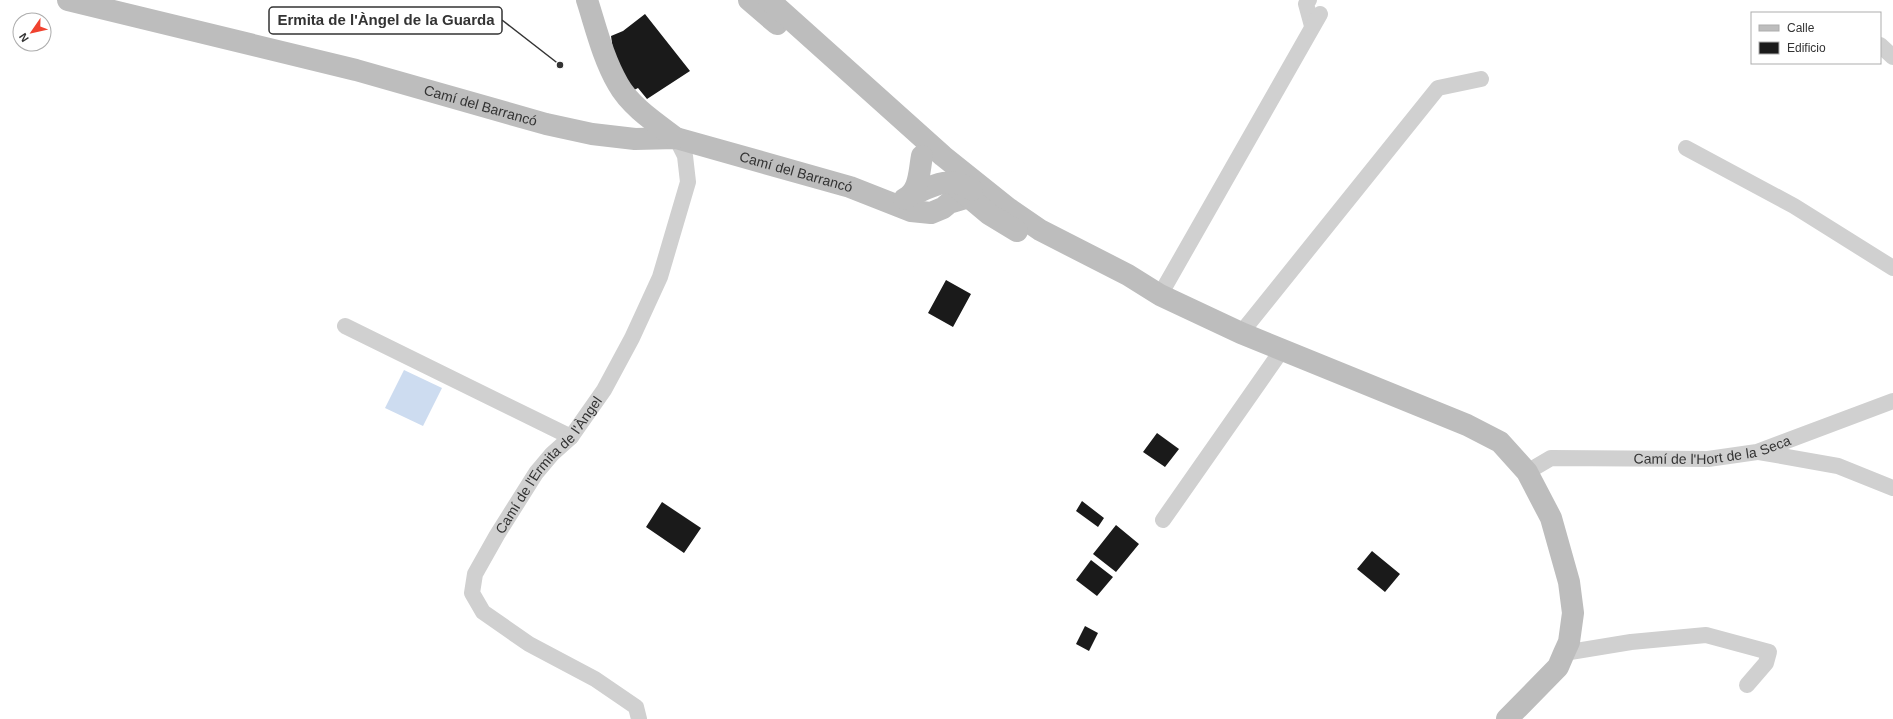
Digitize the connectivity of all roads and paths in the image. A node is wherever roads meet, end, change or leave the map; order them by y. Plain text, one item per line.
1 (68, 0) edge
2 (587, 0) edge
3 (749, 0) edge
4 (769, 0) edge
5 (1309, 0) edge
6 (1881, 46) edge
7 (1893, 57) edge
8 (841, 65) junction
9 (1481, 79) dead end
10 (676, 138) junction
11 (1686, 148) dead end
12 (922, 156) junction
13 (944, 182) junction
14 (902, 200) junction
15 (959, 200) junction
16 (1019, 216) junction
17 (1893, 268) edge
18 (1160, 295) junction
19 (345, 326) dead end
20 (1241, 333) junction
21 (1282, 350) junction
22 (1893, 402) edge
23 (571, 437) junction
24 (1757, 452) junction
25 (1527, 472) junction
26 (1893, 488) edge
27 (1163, 520) dead end
28 (1564, 653) junction
29 (1747, 685) dead end
30 (639, 719) edge
31 (1507, 719) edge

1 - 10 main road, Camí del Barrancó
2 - 10 main road
3 - 12 main road
4 - 8 main road
5 - 18 street
6 - 7 street
8 - 13 main road
8 - 16 main road
9 - 20 street
10 - 14 main road, Camí del Barrancó
10 - 23 street, Camí de l'Ermita de l'Àngel
11 - 17 street
12 - 13 main road
12 - 14 main road
13 - 14 main road
13 - 15 main road
13 - 16 main road
14 - 15 main road, Camí del Barrancó
15 - 18 main road
16 - 18 main road
18 - 20 main road
19 - 23 street
20 - 21 main road
21 - 25 main road
21 - 27 street
22 - 24 street, Camí de l'Hort de la Seca
23 - 30 street, Camí de l'Ermita de l'Àngel
24 - 25 street, Camí de l'Hort de la Seca
24 - 26 street
25 - 28 main road
28 - 29 street
28 - 31 main road

